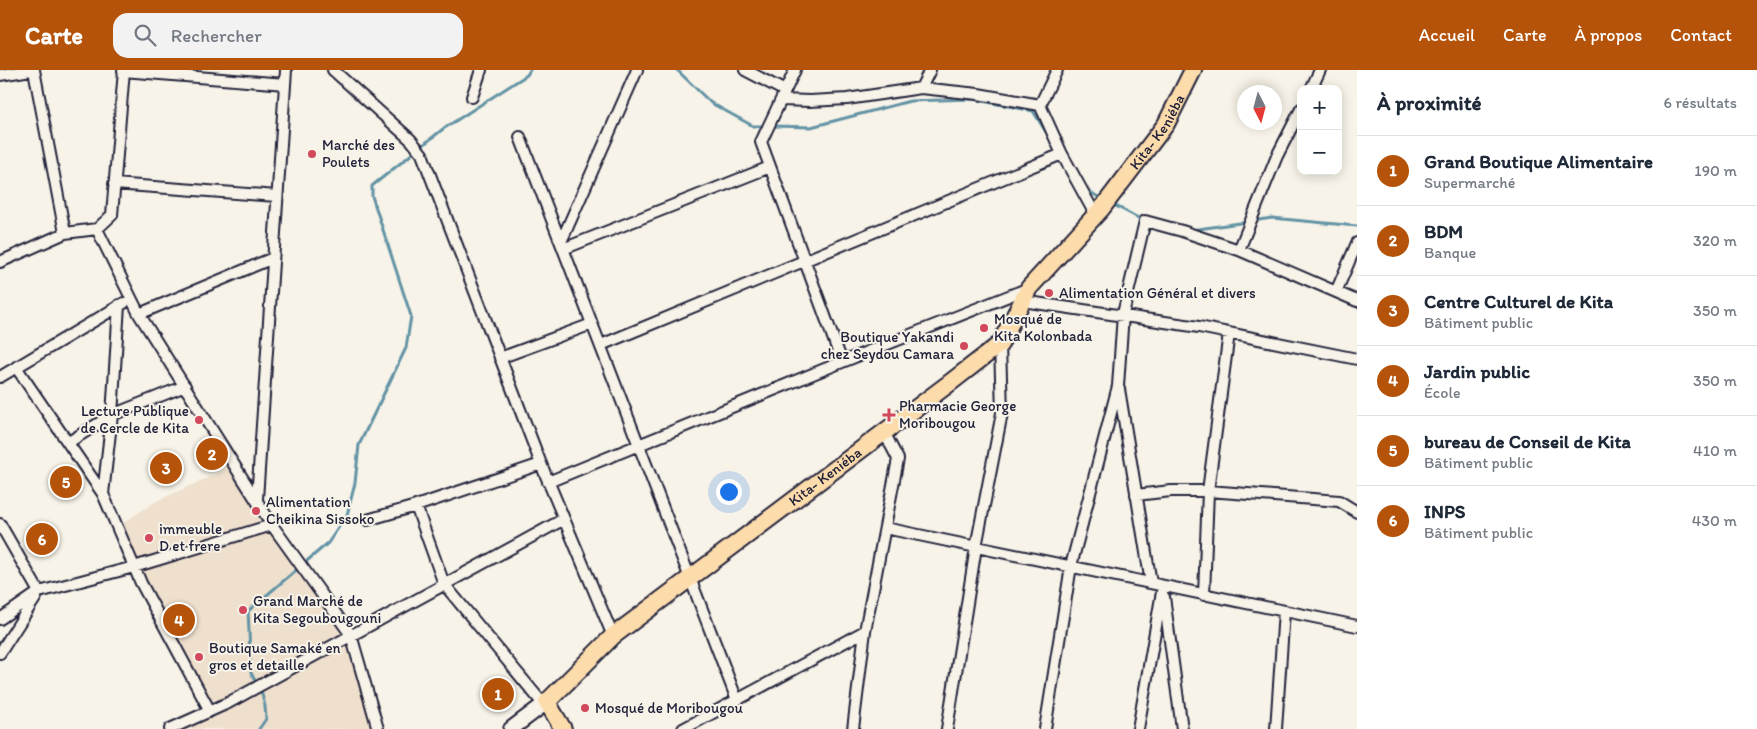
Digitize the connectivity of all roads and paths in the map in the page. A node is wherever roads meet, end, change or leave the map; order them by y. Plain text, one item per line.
1 (32, 70) edge
2 (124, 70) edge
3 (286, 70) edge
4 (333, 70) edge
5 (481, 70) edge
6 (637, 70) edge
7 (745, 70) edge
8 (795, 70) edge
9 (930, 70) edge
10 (1057, 70) edge
11 (1193, 70) edge
12 (1320, 70) edge
13 (0, 76) edge
14 (285, 84) junction
15 (1313, 85) edge
16 (922, 88) junction
17 (783, 95) junction
18 (472, 96) dead end
19 (1040, 105) junction
20 (1297, 117) edge
21 (520, 137) dead end
22 (1062, 154) junction
23 (770, 167) junction
24 (114, 184) junction
25 (277, 196) junction
26 (1099, 212) junction
27 (97, 229) junction
28 (65, 233) junction
29 (1357, 243) edge
30 (562, 245) junction
31 (1238, 250) junction
32 (273, 258) junction
33 (805, 261) junction
34 (0, 262) edge
35 (1336, 292) junction
36 (1026, 294) junction
37 (131, 298) junction
38 (1357, 301) edge
39 (119, 306) junction
40 (139, 314) junction
41 (1123, 314) junction
42 (592, 324) junction
43 (1229, 333) junction
44 (1000, 344) junction
45 (600, 345) junction
46 (500, 358) junction
47 (1357, 359) edge
48 (842, 362) junction
49 (16, 367) junction
50 (0, 377) edge
51 (185, 386) junction
52 (1118, 386) junction
53 (112, 415) junction
54 (884, 432) junction
55 (69, 442) junction
56 (639, 445) junction
57 (541, 464) junction
58 (548, 482) junction
59 (1208, 490) junction
60 (103, 494) junction
61 (1136, 495) junction
62 (257, 499) junction
63 (416, 506) junction
64 (1357, 512) edge
65 (564, 519) junction
66 (367, 520) dead end
67 (0, 524) edge
68 (272, 525) junction
69 (884, 528) junction
70 (976, 547) junction
71 (1071, 566) junction
72 (134, 567) junction
73 (690, 578) junction
74 (1151, 583) junction
75 (444, 584) junction
76 (1162, 586) junction
77 (39, 592) junction
78 (1204, 595) junction
79 (1284, 611) junction
80 (0, 618) edge
81 (1357, 626) edge
82 (865, 631) junction
83 (351, 635) junction
84 (612, 636) junction
85 (0, 653) edge
86 (737, 700) junction
87 (545, 704) junction
88 (210, 711) junction
89 (170, 729) edge
90 (378, 729) edge
91 (511, 729) edge
92 (563, 729) edge
93 (683, 729) edge
94 (853, 729) edge
95 (947, 729) edge
96 (1045, 729) edge
97 (1138, 729) edge
98 (1182, 729) edge
99 (1276, 729) edge

1 - 13 street
1 - 28 street
2 - 14 street
2 - 24 street
3 - 14 street
4 - 46 street
5 - 18 street
6 - 30 street
7 - 17 street
8 - 17 street
9 - 16 street
10 - 19 street
11 - 26 main road, Kita- Keniéba
12 - 15 street
14 - 25 street
16 - 17 street
16 - 19 street
17 - 23 street
19 - 22 street
20 - 31 street
21 - 30 street
22 - 26 street
22 - 33 street
23 - 30 street
23 - 33 street
24 - 25 street
24 - 27 street
25 - 32 street
26 - 36 main road, Kita- Keniéba
27 - 28 street
27 - 37 street
28 - 34 street
29 - 35 street
30 - 42 street
31 - 35 street
31 - 41 street
32 - 40 street
32 - 62 street
33 - 45 street
33 - 48 street
35 - 38 street
36 - 41 street
36 - 44 main road, Kita- Keniéba
36 - 48 street
37 - 39 street
37 - 40 street
39 - 49 street
39 - 53 street
40 - 51 street
41 - 43 street
41 - 52 street
42 - 45 street
42 - 46 street
43 - 47 street
43 - 59 street
44 - 54 main road, Kita- Keniéba
44 - 70 street
45 - 56 street
46 - 57 street
48 - 56 street
49 - 50 street
49 - 55 street
51 - 53 street
51 - 62 street
52 - 61 street
52 - 71 street
53 - 55 street
53 - 60 street
54 - 69 street
54 - 73 main road, Kita- Keniéba
55 - 60 street
56 - 58 street
56 - 73 street
57 - 58 street
57 - 63 street
58 - 65 street
59 - 61 street
59 - 64 street
59 - 78 street
60 - 72 street
61 - 74 street
62 - 68 street
63 - 66 street
63 - 75 street
65 - 75 street
65 - 84 street
67 - 77 street
68 - 72 street
68 - 83 street
69 - 70 street
69 - 82 street
70 - 71 street
70 - 95 street
71 - 74 street
71 - 96 street
72 - 77 street
72 - 88 street
73 - 84 main road, Kita- Keniéba
73 - 86 street
74 - 76 street
75 - 83 street
75 - 87 street
76 - 78 street
76 - 97 street
76 - 98 street
77 - 80 street
77 - 85 street
78 - 79 street
79 - 81 street
79 - 99 street
82 - 86 street
82 - 94 street
83 - 88 street
83 - 90 street
84 - 87 main road, Kita- Keniéba
86 - 93 street
87 - 91 main road
87 - 92 main road
88 - 89 street

